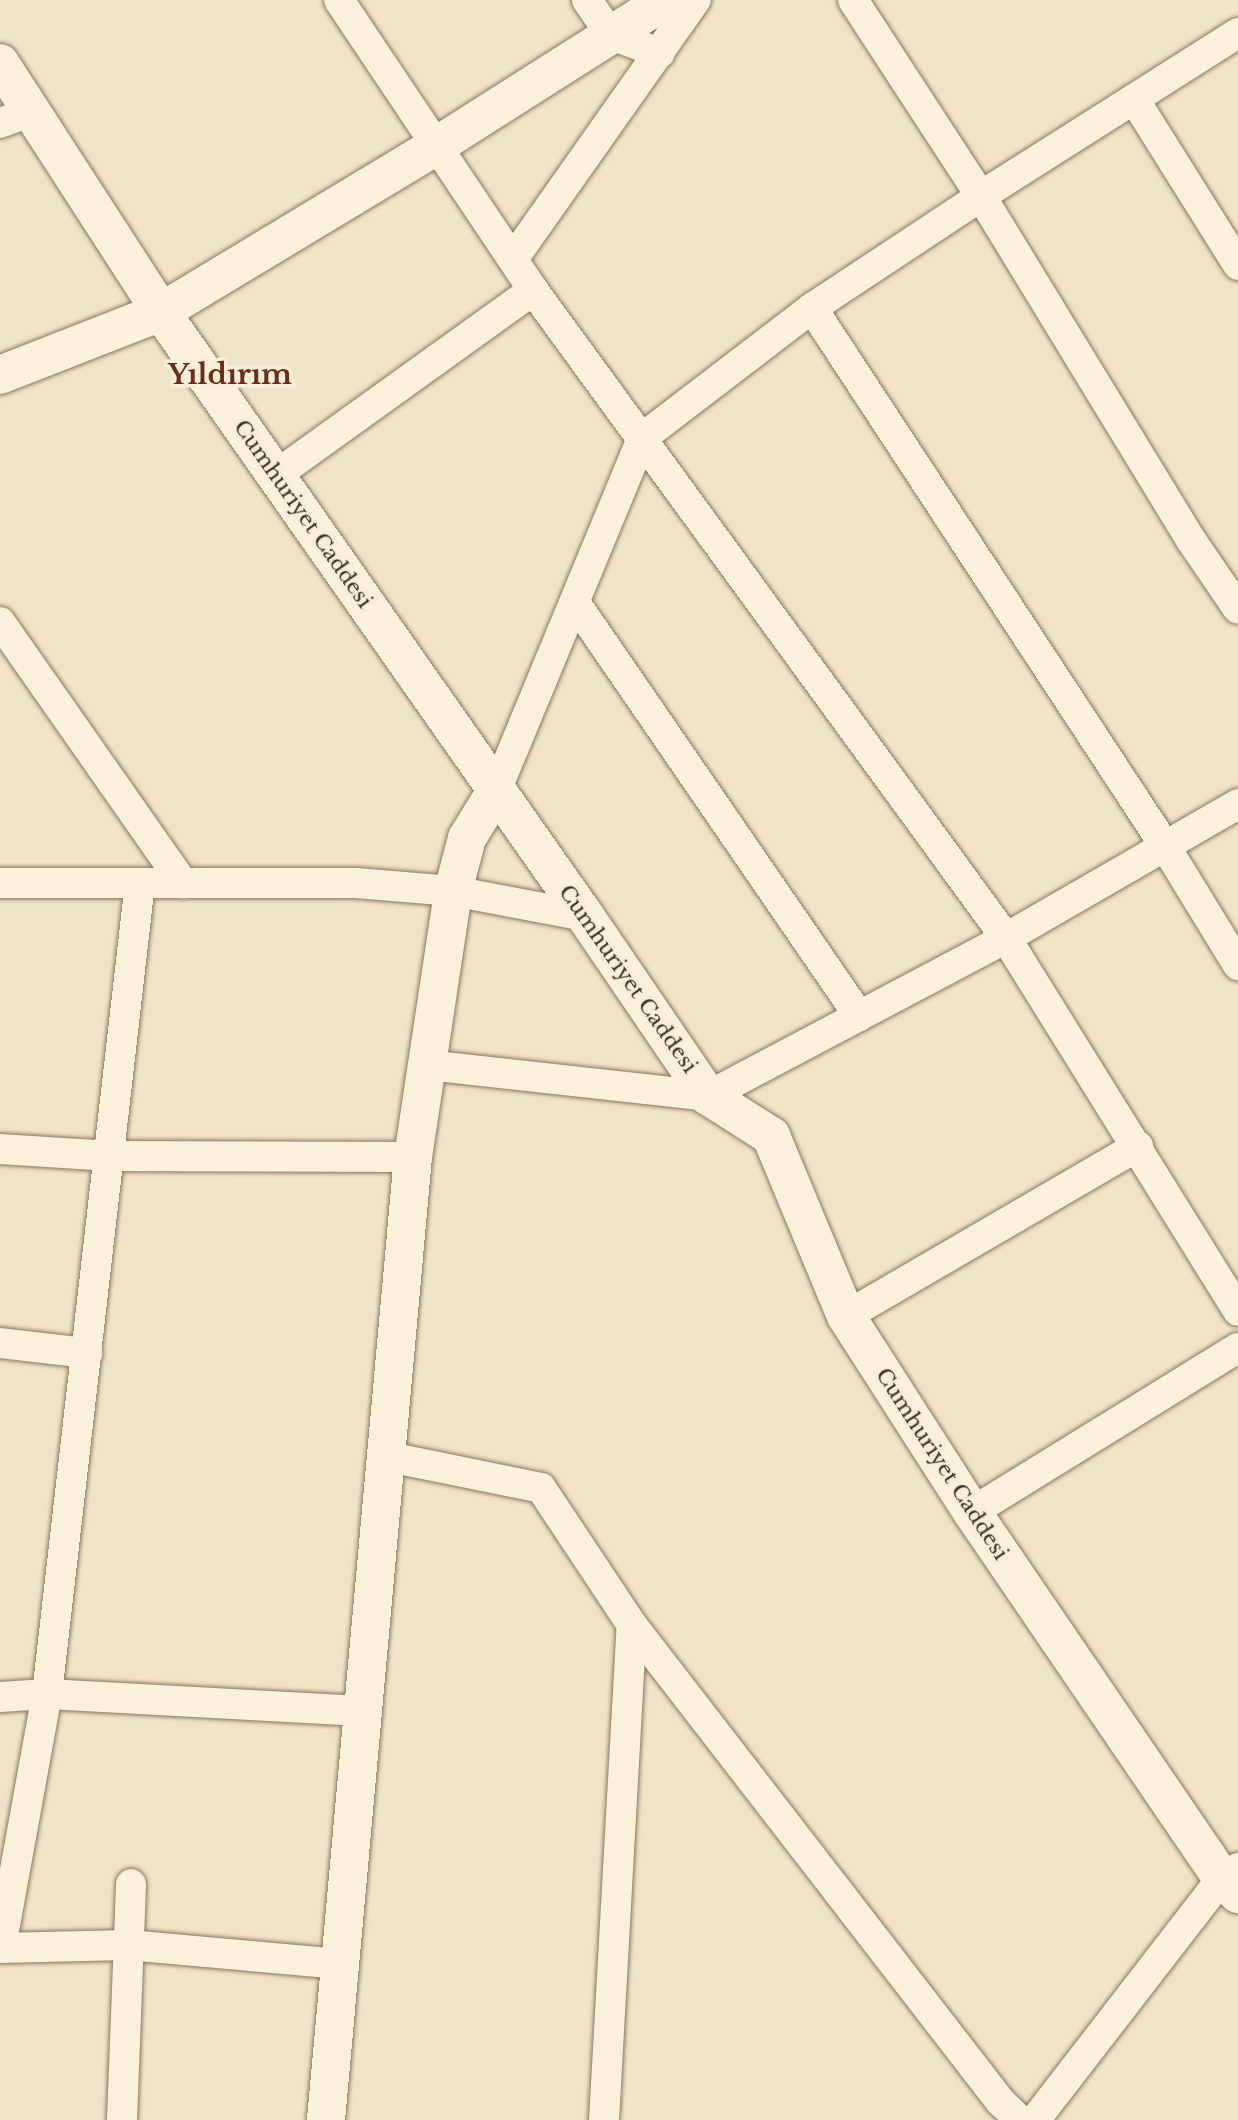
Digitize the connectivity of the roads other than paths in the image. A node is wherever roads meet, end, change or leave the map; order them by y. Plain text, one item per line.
1 (339, 0) edge
2 (587, 0) edge
3 (666, 0) edge
4 (696, 0) edge
5 (853, 0) edge
6 (1238, 33) edge
7 (611, 35) junction
8 (660, 53) junction
9 (0, 62) edge
10 (1134, 99) junction
11 (15, 118) edge
12 (436, 146) junction
13 (981, 196) junction
14 (513, 260) junction
15 (1238, 265) edge
16 (533, 290) junction
17 (812, 309) junction
18 (161, 312) junction
19 (0, 375) edge
20 (642, 438) junction
21 (276, 475) junction
22 (576, 604) junction
23 (1238, 608) edge
24 (0, 622) edge
25 (496, 791) junction
26 (1238, 804) edge
27 (1165, 846) junction
28 (0, 883) edge
29 (140, 883) junction
30 (183, 883) junction
31 (453, 891) junction
32 (585, 916) junction
33 (1006, 938) junction
34 (1238, 964) edge
35 (859, 1016) junction
36 (426, 1065) junction
37 (708, 1096) junction
38 (1138, 1146) junction
39 (0, 1149) edge
40 (111, 1156) junction
41 (413, 1157) junction
42 (1238, 1311) edge
43 (846, 1316) junction
44 (0, 1343) edge
45 (1238, 1348) edge
46 (87, 1353) junction
47 (384, 1456) junction
48 (972, 1512) junction
49 (632, 1625) junction
50 (47, 1694) junction
51 (0, 1697) edge
52 (362, 1711) junction
53 (1233, 1880) edge
54 (131, 1884) dead end
55 (128, 1945) junction
56 (0, 1947) edge
57 (341, 1964) junction
58 (122, 2120) edge
59 (326, 2120) edge
60 (604, 2120) edge
61 (1020, 2120) edge
62 (1035, 2120) edge

1 - 12 street
2 - 7 street
3 - 7 main road
4 - 8 street
5 - 13 street
6 - 10 street
7 - 8 street
7 - 12 main road
8 - 14 street
9 - 11 main road, Cumhuriyet Caddesi
10 - 13 street
10 - 15 street
11 - 18 main road, Cumhuriyet Caddesi
12 - 14 street
12 - 18 main road
13 - 17 street
13 - 23 street
14 - 16 street
16 - 20 street
16 - 21 street
17 - 20 street
17 - 27 street
18 - 19 main road
18 - 21 main road, Cumhuriyet Caddesi
20 - 22 street
20 - 33 street
21 - 25 main road, Cumhuriyet Caddesi
22 - 25 street
22 - 35 street
24 - 30 street
25 - 31 main road
25 - 32 main road, Cumhuriyet Caddesi
26 - 27 street
27 - 33 street
27 - 34 street
28 - 29 street
29 - 30 street
29 - 40 street
30 - 31 street
31 - 32 street
31 - 36 main road
32 - 37 main road, Cumhuriyet Caddesi
33 - 35 street
33 - 38 street
35 - 37 street
36 - 37 street
36 - 41 main road
37 - 43 main road, Cumhuriyet Caddesi
38 - 42 street
38 - 43 street
39 - 40 street
40 - 41 street
40 - 46 street
41 - 47 main road
43 - 48 main road, Cumhuriyet Caddesi
44 - 46 street
45 - 48 street
46 - 50 street
47 - 49 street
47 - 52 main road
48 - 53 main road, Cumhuriyet Caddesi
49 - 60 street
49 - 61 street
50 - 51 street
50 - 52 street
50 - 56 street
52 - 57 main road
53 - 62 street
54 - 55 street
55 - 56 street
55 - 57 street
55 - 58 street
57 - 59 main road

